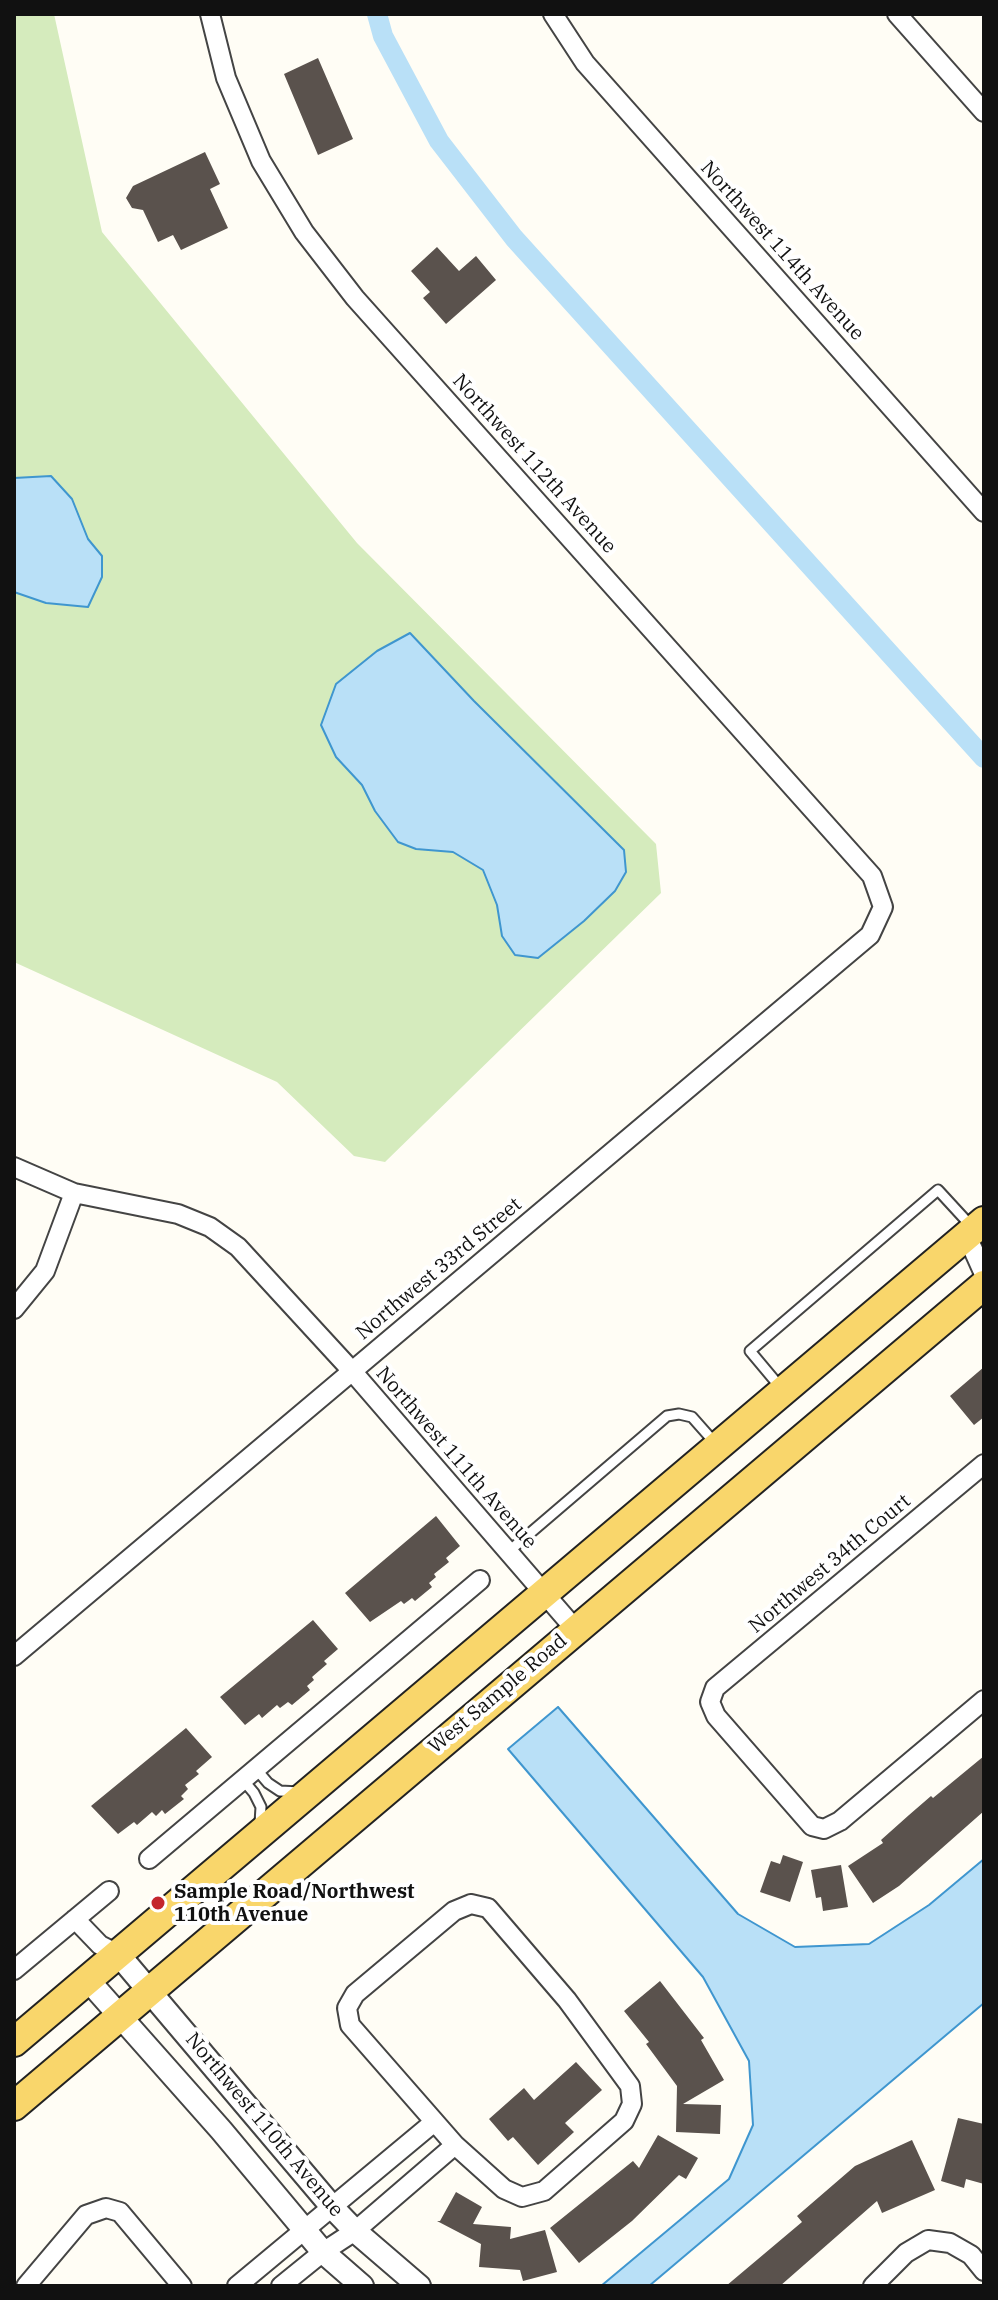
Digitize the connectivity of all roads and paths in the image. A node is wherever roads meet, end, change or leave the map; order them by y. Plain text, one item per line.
1 (210, 14) edge
2 (553, 14) edge
3 (897, 14) edge
4 (984, 112) edge
5 (984, 512) edge
6 (883, 907) joint
7 (14, 1167) edge
8 (74, 1193) junction
9 (977, 1234) edge
10 (984, 1274) edge
11 (984, 1285) edge
12 (14, 1309) edge
13 (352, 1371) junction
14 (783, 1391) junction
15 (717, 1446) junction
16 (978, 1470) edge
17 (984, 1490) edge
18 (508, 1552) junction
19 (480, 1580) dead end
20 (544, 1593) junction
21 (575, 1629) junction
22 (14, 1656) edge
23 (984, 1700) edge
24 (249, 1774) junction
25 (311, 1790) junction
26 (254, 1838) junction
27 (149, 1859) dead end
28 (109, 1891) dead end
29 (75, 1919) junction
30 (118, 1954) junction
31 (14, 1970) edge
32 (88, 1980) junction
33 (150, 1990) junction
34 (120, 2016) junction
35 (14, 2042) edge
36 (14, 2106) edge
37 (433, 2123) junction
38 (455, 2145) junction
39 (333, 2208) junction
40 (304, 2229) junction
41 (355, 2231) junction
42 (323, 2252) junction
43 (984, 2271) edge
44 (26, 2286) edge
45 (182, 2286) edge
46 (237, 2286) edge
47 (281, 2286) edge
48 (362, 2286) edge
49 (419, 2286) edge
50 (873, 2286) edge

1 - 6 street, Northwest 112th Avenue
2 - 5 street, Northwest 114th Avenue
3 - 4 street
6 - 13 street, Northwest 33rd Street
7 - 8 street, Northwest 111th Avenue
8 - 12 street
8 - 13 street, Northwest 111th Avenue
9 - 10 street
9 - 14 main road
9 - 14 lane
11 - 21 main road, West Sample Road
13 - 18 street, Northwest 111th Avenue
13 - 22 street, Northwest 33rd Street
14 - 15 main road
15 - 18 lane
15 - 20 main road
16 - 17 street
16 - 23 street, Northwest 34th Court
18 - 20 street, Northwest 111th Avenue
19 - 24 street
20 - 21 street, Northwest 111th Avenue
20 - 25 main road
21 - 33 main road, West Sample Road
24 - 25 lane
24 - 26 lane
24 - 27 street
25 - 26 main road
26 - 30 main road
28 - 29 street
29 - 30 street
29 - 31 street
30 - 32 main road
30 - 33 street, Northwest 110th Avenue
32 - 34 street, Northwest 110th Avenue
32 - 35 main road
33 - 34 main road, West Sample Road
33 - 39 street, Northwest 110th Avenue
34 - 36 main road, West Sample Road
34 - 40 street, Northwest 110th Avenue
37 - 38 street
37 - 38 street
37 - 39 street
38 - 41 street
39 - 40 street
39 - 41 street, Northwest 110th Avenue
40 - 42 street, Northwest 110th Avenue
40 - 46 street
41 - 42 street
41 - 49 street, Northwest 110th Avenue
42 - 47 street
42 - 48 street, Northwest 110th Avenue
43 - 50 street
44 - 45 street

